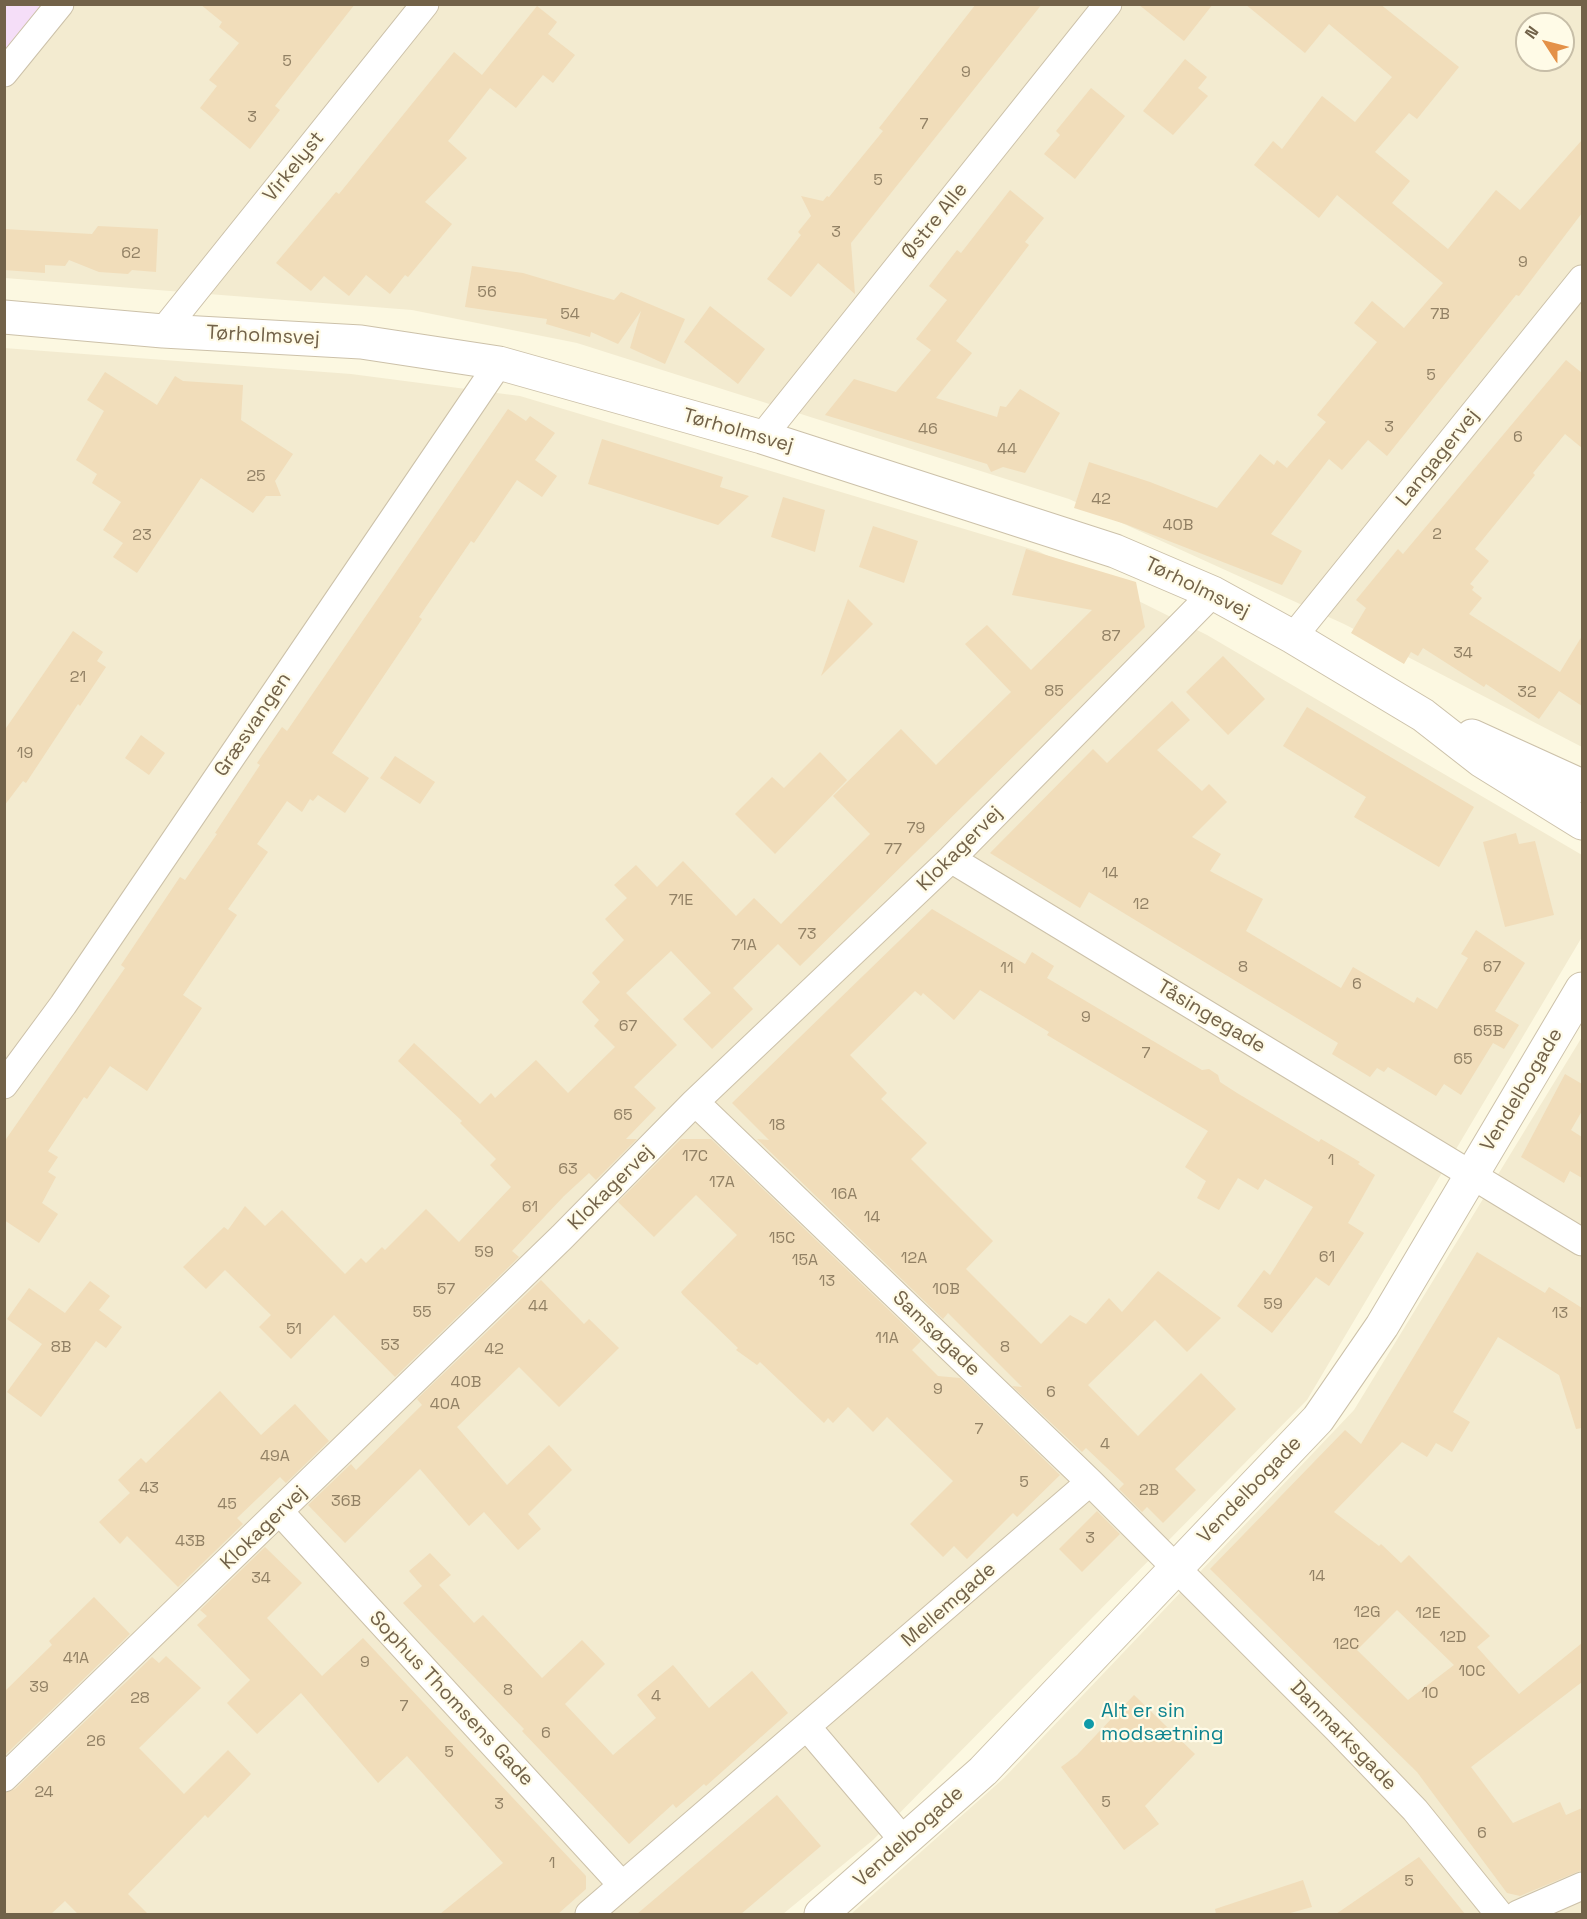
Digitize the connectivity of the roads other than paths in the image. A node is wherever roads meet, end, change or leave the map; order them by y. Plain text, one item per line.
1 (60, 4) edge
2 (425, 4) edge
3 (1108, 4) edge
4 (4, 73) edge
5 (1582, 279) edge
6 (4, 317) edge
7 (163, 330) junction
8 (499, 363) junction
9 (762, 437) junction
10 (1213, 593) junction
11 (1293, 637) junction
12 (1423, 715) junction
13 (1582, 786) edge
14 (1582, 823) edge
15 (951, 859) junction
16 (1582, 990) edge
17 (4, 1085) edge
18 (695, 1102) junction
19 (1471, 1175) junction
20 (1582, 1242) edge
21 (1090, 1482) junction
22 (280, 1512) junction
23 (1176, 1567) junction
24 (807, 1727) junction
25 (4, 1778) edge
26 (904, 1841) junction
27 (622, 1885) junction
28 (1582, 1886) edge
29 (589, 1914) edge
30 (821, 1914) edge
31 (1499, 1914) edge
32 (1518, 1914) edge

1 - 4 street
2 - 7 street, Virkelyst
3 - 9 street, Østre Alle
5 - 11 street, Langagervej
6 - 7 street, Tørholmsvej
7 - 8 street, Tørholmsvej
8 - 9 street, Tørholmsvej
8 - 17 street, Græsvangen
9 - 10 street, Tørholmsvej
10 - 11 street, Tørholmsvej
10 - 15 street, Klokagervej
11 - 12 street, Tørholmsvej
12 - 13 street, Tørholmsvej
12 - 14 street, Tørholmsvej
15 - 18 street, Klokagervej
15 - 19 street, Tåsingegade
16 - 19 street, Vendelbogade
18 - 21 street, Samsøgade
18 - 22 street, Klokagervej
19 - 20 street, Tåsingegade
19 - 23 street, Vendelbogade
21 - 23 street, Samsøgade
21 - 24 street, Mellemgade
22 - 25 street, Klokagervej
22 - 27 street, Sophus Thomsens Gade
23 - 26 street, Vendelbogade
23 - 31 street, Danmarksgade
24 - 26 street
24 - 27 street, Mellemgade
26 - 30 street, Vendelbogade
27 - 29 street, Mellemgade
28 - 32 street

